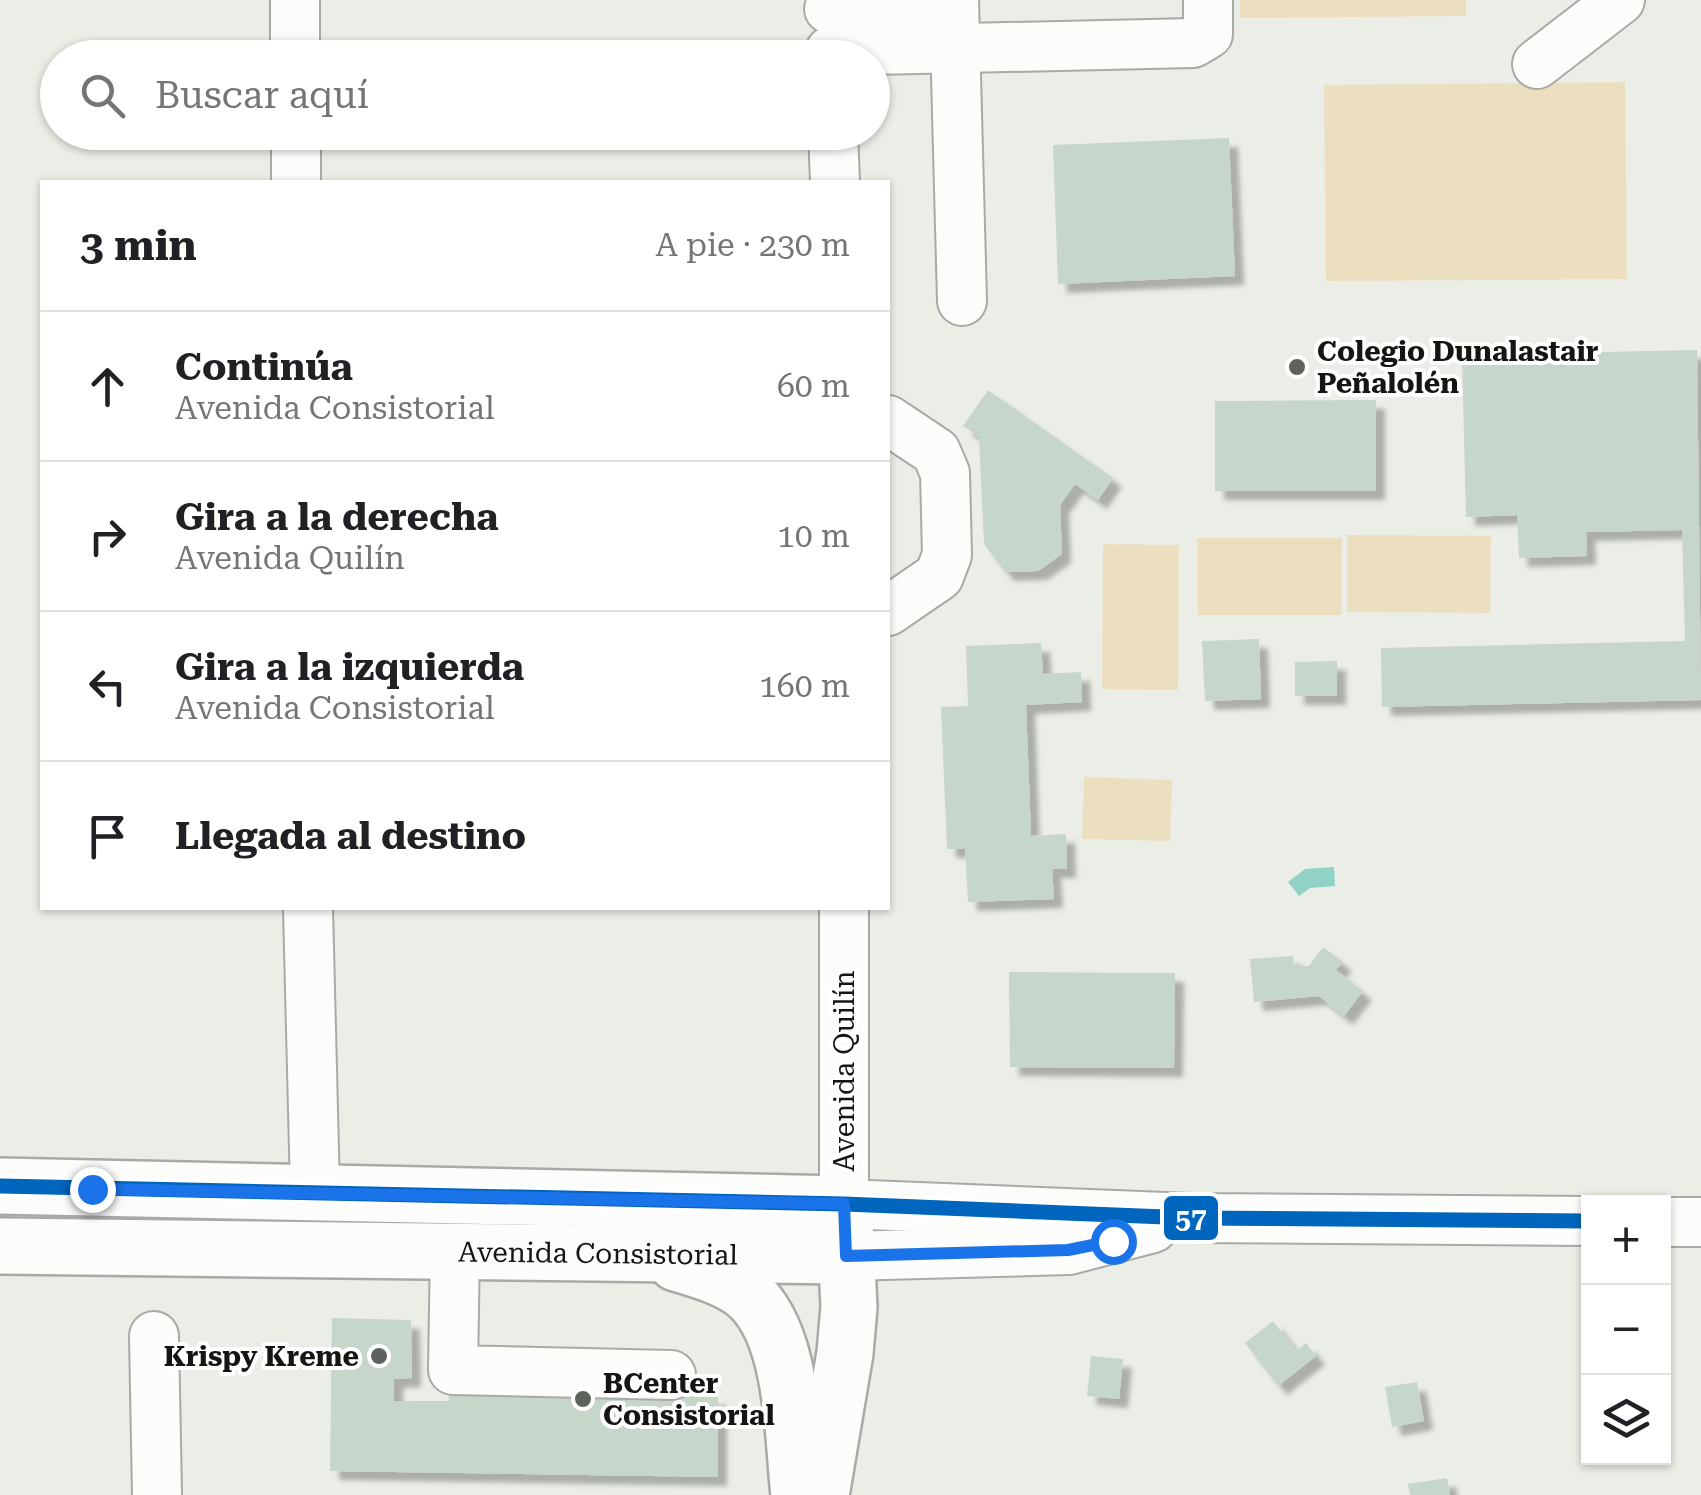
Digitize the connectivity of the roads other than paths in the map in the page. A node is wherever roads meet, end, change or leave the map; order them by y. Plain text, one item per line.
1 (294, 0) edge
2 (1208, 0) edge
3 (1620, 0) edge
4 (954, 18) edge
5 (830, 29) edge
6 (295, 40) edge
7 (1537, 64) dead end
8 (296, 150) edge
9 (834, 150) edge
10 (296, 180) edge
11 (835, 180) edge
12 (962, 301) dead end
13 (890, 421) edge
14 (890, 611) edge
15 (308, 910) edge
16 (844, 910) edge
17 (0, 1186) edge
18 (154, 1190) junction
19 (315, 1191) junction
20 (1581, 1221) edge
21 (1671, 1222) edge
22 (1701, 1222) edge
23 (845, 1230) junction
24 (0, 1246) edge
25 (147, 1246) junction
26 (455, 1250) junction
27 (640, 1252) junction
28 (154, 1336) dead end
29 (844, 1353) junction
30 (671, 1375) dead end
31 (157, 1495) edge
32 (799, 1495) edge
33 (821, 1495) edge
34 (852, 1495) edge

1 - 6 street
2 - 4 street
3 - 7 street
4 - 5 street
4 - 12 street
8 - 10 street
9 - 11 street
13 - 14 street
15 - 19 street
16 - 23 street, Avenida Quilín
17 - 18 main road, Avenida Consistorial
18 - 19 main road, Avenida Consistorial
18 - 25 main road
19 - 23 main road, Avenida Consistorial
20 - 23 street, Avenida Consistorial
21 - 22 street
23 - 27 main road, Avenida Consistorial
23 - 29 main road, Avenida Quilín
24 - 25 main road, Avenida Consistorial
25 - 26 main road, Avenida Consistorial
26 - 27 main road, Avenida Consistorial
26 - 30 street
27 - 32 main road
28 - 31 street
29 - 33 main road, Avenida Quilín
29 - 34 main road, Avenida Quilín

